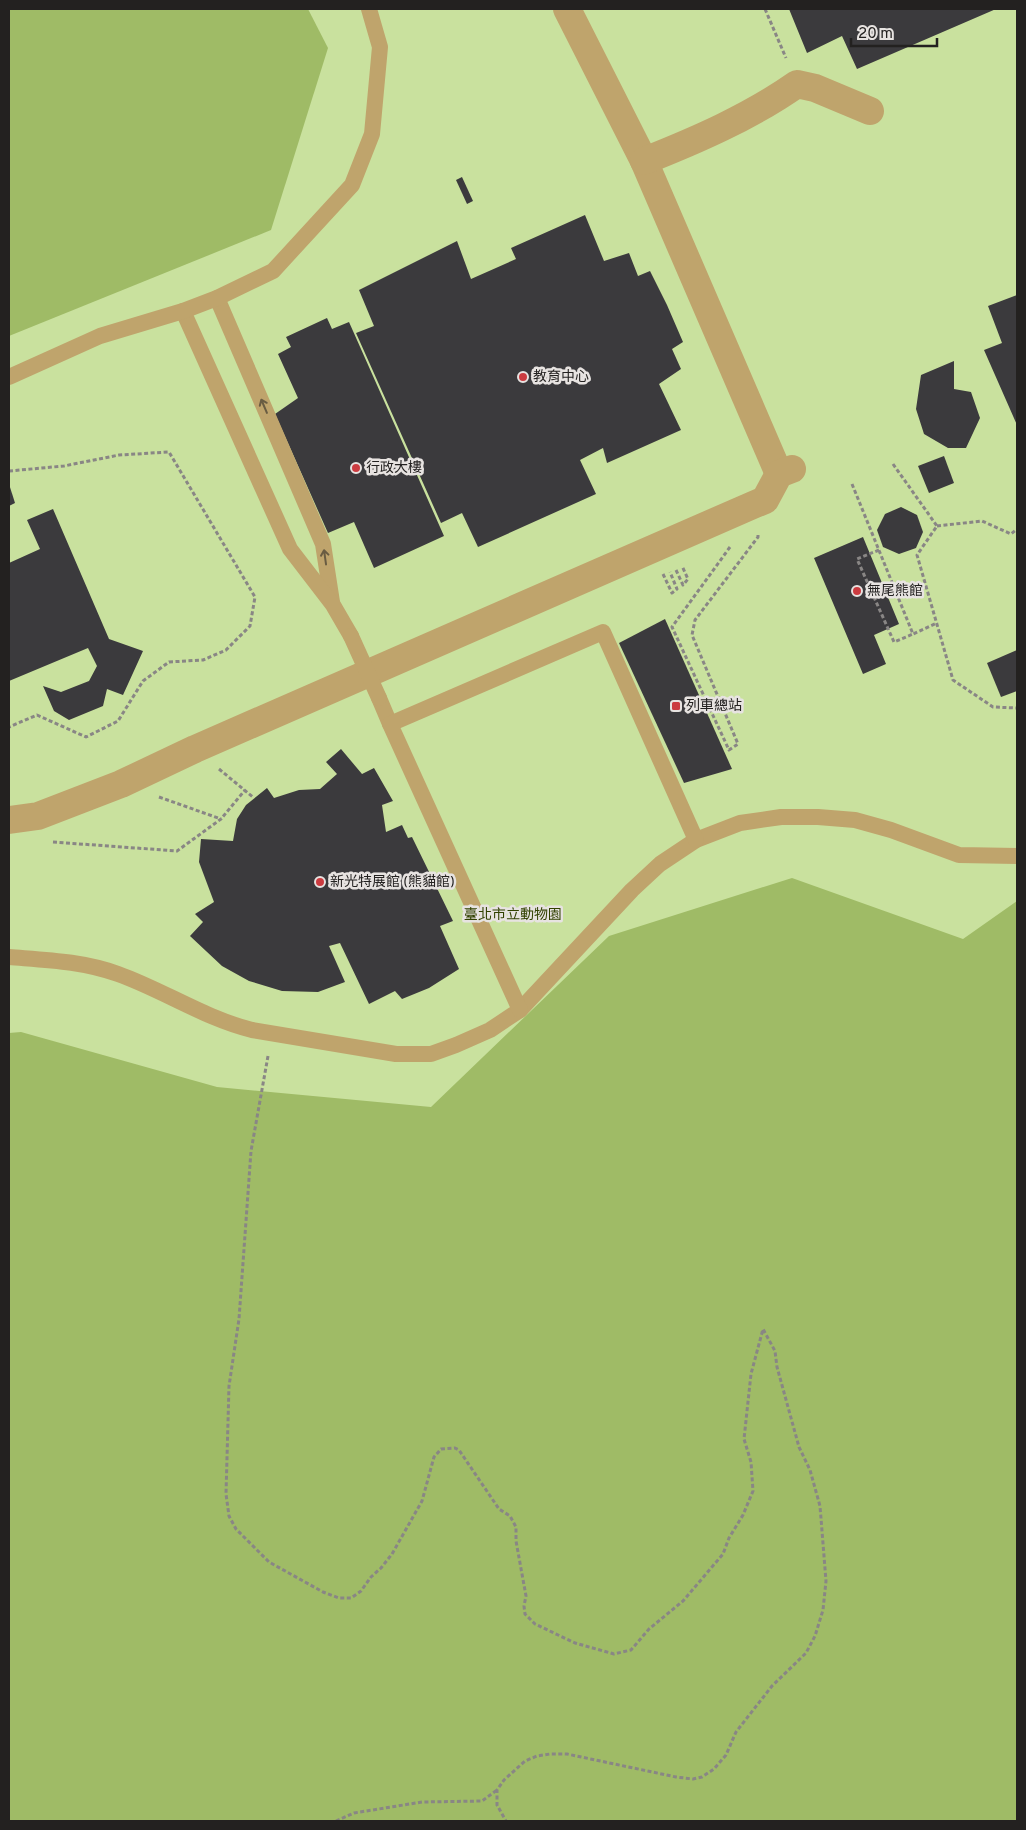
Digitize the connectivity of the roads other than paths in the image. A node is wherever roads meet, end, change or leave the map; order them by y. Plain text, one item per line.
1 (369, 9) edge
2 (567, 9) edge
3 (870, 111) dead end
4 (644, 161) junction
5 (217, 298) junction
6 (183, 310) junction
7 (9, 377) edge
8 (332, 605) junction
9 (390, 724) junction
10 (9, 820) edge
11 (696, 840) junction
12 (1017, 856) edge
13 (9, 957) edge
14 (520, 1010) junction

1 - 5 lane
2 - 4 street
3 - 4 street
4 - 10 street
5 - 6 lane
8 -> 5 lane
6 - 7 lane
6 - 8 lane
8 - 9 lane, bridge
9 - 11 lane
9 - 14 lane
11 - 12 lane
11 - 14 lane
13 - 14 lane

